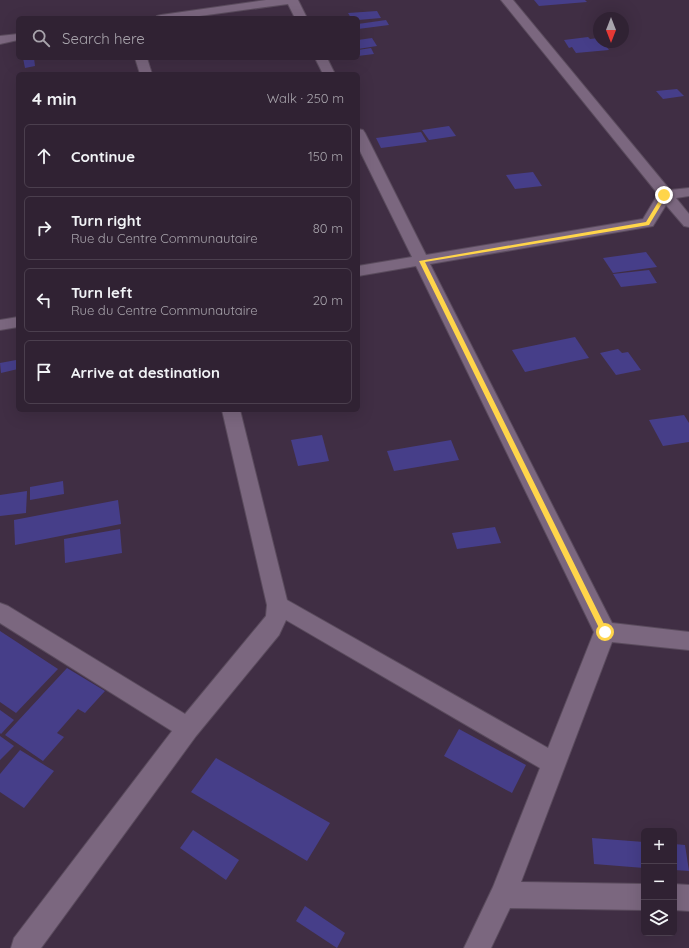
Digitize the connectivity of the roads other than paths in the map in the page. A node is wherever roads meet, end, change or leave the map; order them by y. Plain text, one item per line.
1 (291, 0) edge
2 (507, 0) edge
3 (175, 16) edge
4 (300, 16) edge
5 (16, 37) edge
6 (0, 40) edge
7 (142, 60) edge
8 (322, 60) edge
9 (145, 72) edge
10 (328, 72) edge
11 (360, 137) edge
12 (689, 192) edge
13 (664, 195) junction
14 (689, 223) edge
15 (422, 261) junction
16 (360, 271) edge
17 (16, 322) edge
18 (0, 325) edge
19 (231, 412) edge
20 (278, 605) junction
21 (0, 612) edge
22 (605, 632) junction
23 (689, 641) edge
24 (188, 728) junction
25 (553, 763) junction
26 (503, 895) junction
27 (641, 897) edge
28 (677, 897) edge
29 (689, 898) edge
30 (24, 948) edge
31 (477, 948) edge

1 - 3 street
1 - 4 street
2 - 13 street
5 - 6 street
7 - 9 street
8 - 10 street
11 - 15 street
12 - 13 street
13 - 14 street
13 - 15 street
15 - 16 street
15 - 22 street
17 - 18 street
19 - 20 street
20 - 24 street
20 - 25 street
21 - 24 street
22 - 23 street
22 - 25 street
24 - 30 street
25 - 26 street
26 - 27 street
26 - 31 street
28 - 29 street

